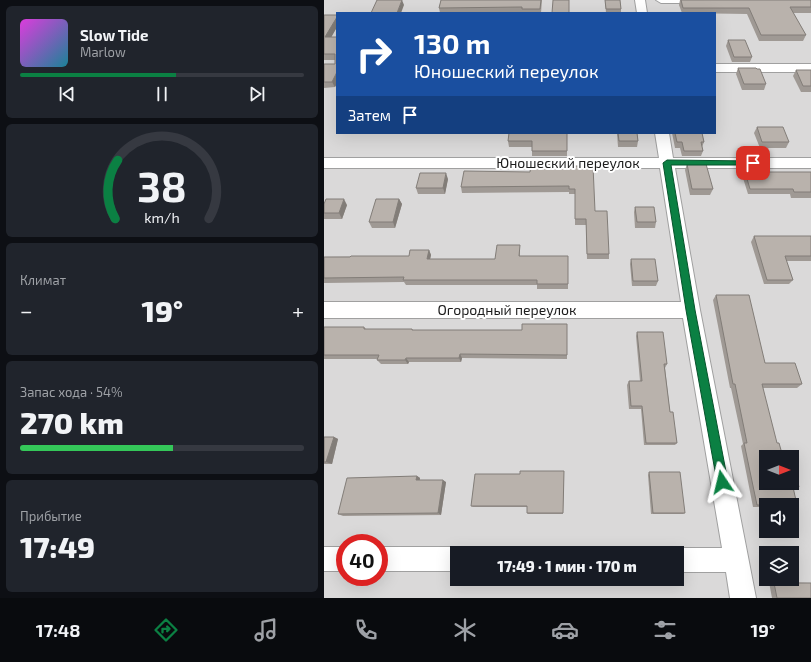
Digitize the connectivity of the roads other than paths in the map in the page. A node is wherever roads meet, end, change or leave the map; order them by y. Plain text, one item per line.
1 (640, 0) edge
2 (661, 0) edge
3 (716, 0) edge
4 (642, 12) edge
5 (716, 68) edge
6 (811, 68) edge
7 (662, 134) edge
8 (324, 163) edge
9 (667, 163) junction
10 (811, 163) edge
11 (324, 310) edge
12 (691, 310) junction
13 (324, 559) edge
14 (336, 559) edge
15 (388, 559) edge
16 (450, 559) edge
17 (684, 560) edge
18 (737, 560) junction
19 (743, 598) edge

1 - 4 street
2 - 3 street
5 - 6 street
7 - 9 street
8 - 9 street, Юношеский переулок
9 - 10 street, Юношеский переулок
9 - 12 street
11 - 12 street, Огородный переулок
12 - 18 street
13 - 14 street
15 - 16 street
17 - 18 street
18 - 19 street

